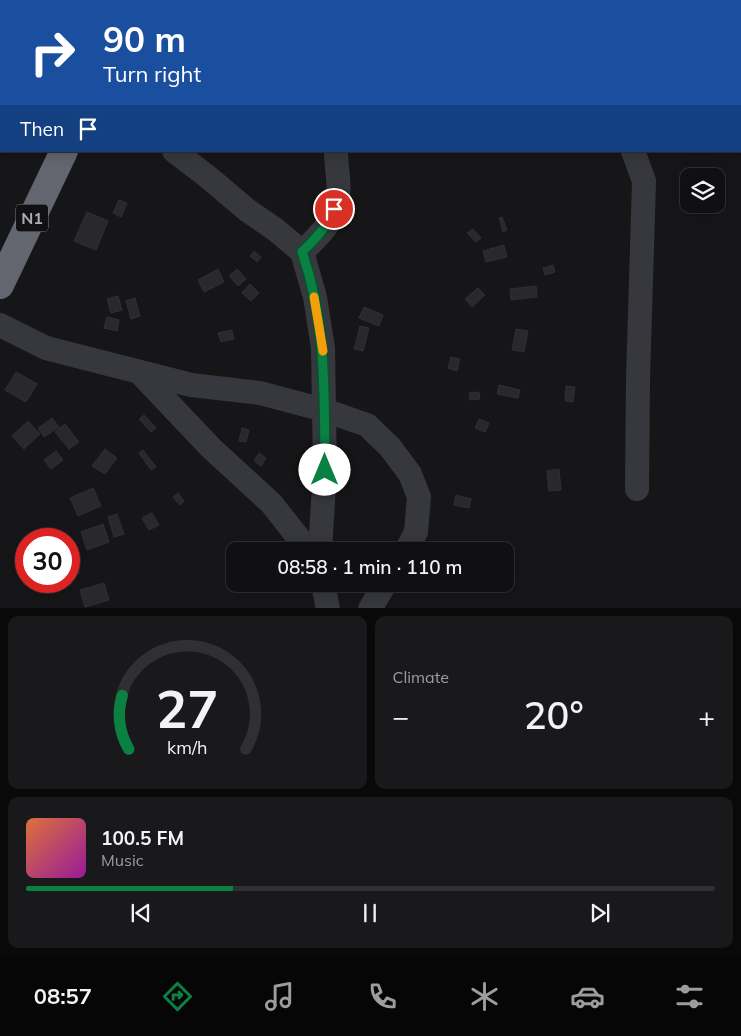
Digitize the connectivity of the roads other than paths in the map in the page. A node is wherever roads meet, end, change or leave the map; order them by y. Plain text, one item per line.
1 (64, 152) edge
2 (175, 152) edge
3 (336, 152) edge
4 (633, 152) edge
5 (302, 252) junction
6 (0, 285) edge
7 (0, 325) edge
8 (139, 372) junction
9 (324, 410) junction
10 (637, 489) dead end
11 (302, 542) edge
12 (321, 542) edge
13 (411, 542) edge
14 (325, 592) edge
15 (380, 592) edge
16 (328, 608) edge
17 (370, 608) edge

1 - 6 highway, N1
2 - 5 street
3 - 5 street
4 - 10 street
5 - 9 street
7 - 8 street
8 - 9 street
8 - 11 street
9 - 12 street
9 - 13 street
14 - 16 street
15 - 17 street

